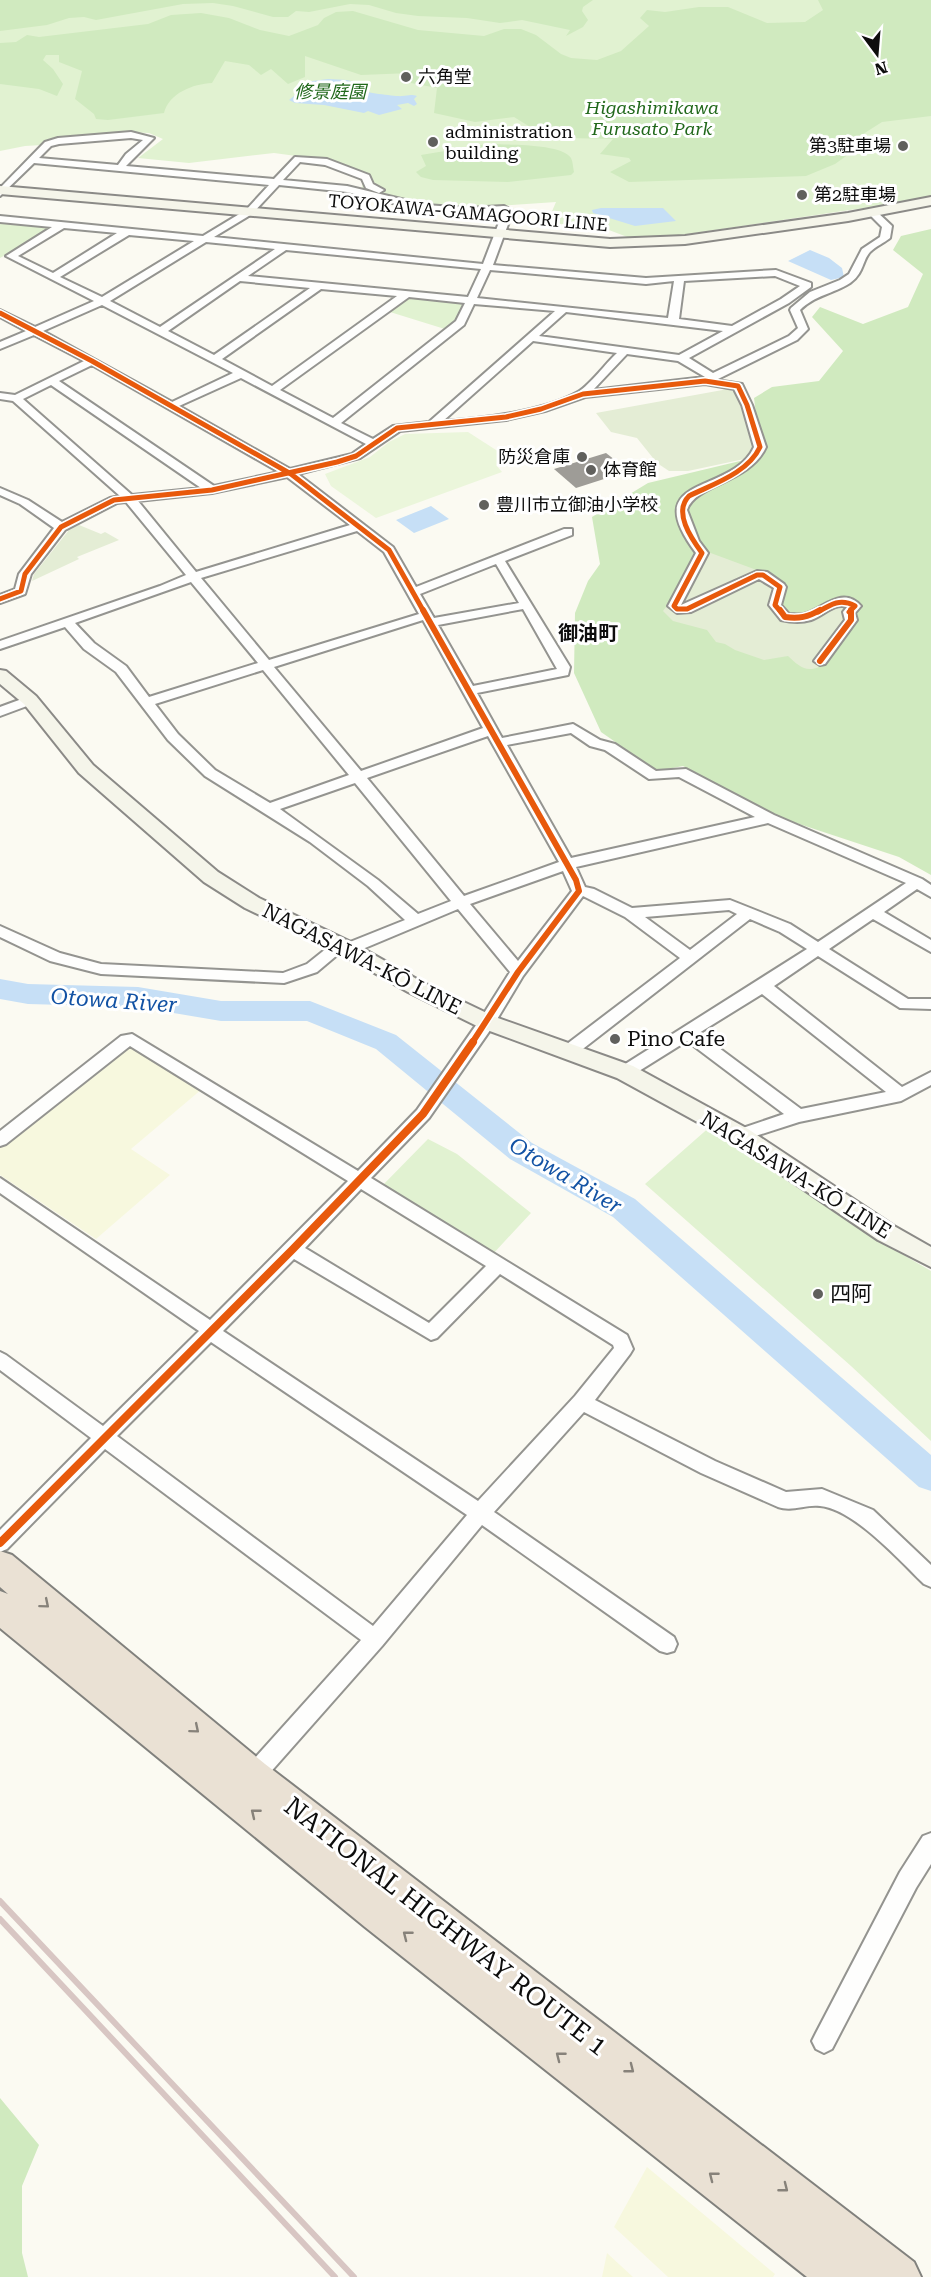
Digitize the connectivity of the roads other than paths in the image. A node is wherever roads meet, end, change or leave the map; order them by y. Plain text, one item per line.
1 (30, 160) junction
2 (120, 168) junction
3 (277, 182) junction
4 (379, 190) dead end
5 (1, 191) edge
6 (931, 201) edge
7 (249, 212) junction
8 (873, 213) junction
9 (0, 219) edge
10 (62, 225) junction
11 (126, 232) junction
12 (500, 235) junction
13 (203, 240) junction
14 (284, 248) junction
15 (487, 267) junction
16 (53, 277) junction
17 (238, 278) junction
18 (677, 278) junction
19 (319, 286) junction
20 (406, 294) junction
21 (472, 300) junction
22 (103, 302) junction
23 (564, 309) junction
24 (0, 313) edge
25 (673, 322) junction
26 (734, 329) junction
27 (36, 331) junction
28 (161, 331) junction
29 (531, 338) junction
30 (0, 346) edge
31 (625, 350) junction
32 (681, 358) junction
33 (214, 360) junction
34 (92, 361) junction
35 (242, 373) junction
36 (709, 379) junction
37 (50, 380) junction
38 (273, 390) junction
39 (583, 394) junction
40 (0, 396) edge
41 (16, 398) junction
42 (171, 406) junction
43 (333, 423) junction
44 (432, 425) junction
45 (375, 445) junction
46 (291, 474) junction
47 (212, 490) junction
48 (0, 491) edge
49 (128, 497) junction
50 (360, 526) junction
51 (61, 527) junction
52 (568, 532) dead end
53 (499, 560) junction
54 (194, 576) junction
55 (414, 592) junction
56 (0, 599) edge
57 (526, 605) junction
58 (429, 619) junction
59 (67, 622) junction
60 (0, 645) edge
61 (820, 661) dead end
62 (267, 664) junction
63 (0, 675) edge
64 (469, 691) junction
65 (30, 700) junction
66 (147, 702) junction
67 (0, 712) edge
68 (491, 730) junction
69 (498, 743) junction
70 (357, 776) junction
71 (269, 808) junction
72 (769, 818) junction
73 (567, 864) junction
74 (916, 882) junction
75 (579, 891) junction
76 (931, 892) edge
77 (459, 903) junction
78 (873, 912) junction
79 (630, 913) junction
80 (747, 914) junction
81 (416, 921) junction
82 (0, 931) edge
83 (931, 947) edge
84 (348, 949) junction
85 (818, 949) junction
86 (691, 958) junction
87 (518, 972) junction
88 (763, 986) junction
89 (931, 1004) edge
90 (487, 1022) junction
91 (686, 1032) junction
92 (568, 1051) junction
93 (625, 1072) junction
94 (931, 1078) edge
95 (901, 1095) junction
96 (798, 1116) junction
97 (740, 1135) junction
98 (0, 1140) edge
99 (360, 1181) junction
100 (0, 1184) edge
101 (293, 1249) junction
102 (931, 1258) edge
103 (499, 1264) junction
104 (211, 1331) junction
105 (0, 1360) edge
106 (582, 1402) junction
107 (103, 1438) junction
108 (480, 1514) junction
109 (0, 1543) edge
110 (0, 1566) edge
111 (931, 1578) edge
112 (0, 1607) edge
113 (375, 1640) junction
114 (667, 1644) dead end
115 (252, 1777) junction
116 (931, 1844) edge
117 (824, 2041) dead end
118 (842, 2277) edge
119 (899, 2277) edge

1 - 2 street
1 - 2 street
1 - 5 street
2 - 3 street
3 - 4 street
3 - 7 street
3 - 12 street
5 - 7 main road, TOYOKAWA-GAMAGOORI LINE
6 - 8 main road, TOYOKAWA-GAMAGOORI LINE
7 - 12 main road, TOYOKAWA-GAMAGOORI LINE
7 - 13 street
8 - 12 main road, TOYOKAWA-GAMAGOORI LINE
8 - 36 street
9 - 10 street
10 - 11 street
10 - 16 street
11 - 13 street
11 - 16 street
12 - 15 street
13 - 14 street
13 - 22 street
14 - 15 street
14 - 17 street
15 - 18 street
15 - 21 street
16 - 22 street
17 - 19 street
17 - 28 street
18 - 25 street
18 - 26 street
19 - 20 street
19 - 33 street
20 - 21 street
20 - 38 street
21 - 23 street
21 - 43 street
22 - 27 street
22 - 28 street
23 - 25 street
23 - 29 street
24 - 27 street
25 - 26 street
26 - 32 street
27 - 30 street
27 - 34 street
28 - 33 street
29 - 31 street
29 - 44 street
31 - 32 street
31 - 39 street
32 - 36 street
33 - 35 street
34 - 37 street
34 - 42 street
35 - 38 street
35 - 42 street
36 - 39 street
36 - 61 street
37 - 41 street
37 - 47 street
38 - 43 street
39 - 44 street
40 - 41 street
41 - 49 street
42 - 46 street
43 - 45 street
44 - 45 street
45 - 46 street
46 - 47 street
46 - 50 street
47 - 49 street
48 - 51 street
49 - 51 street
49 - 54 street
50 - 54 street
50 - 55 street
51 - 56 street
52 - 53 street
53 - 55 street
53 - 57 street
54 - 59 street
54 - 62 street
55 - 58 street
57 - 58 street
57 - 64 street
58 - 62 street
58 - 64 street
59 - 60 street
59 - 66 street
62 - 66 street
62 - 70 street
63 - 65 main road, NAGASAWA-KŌ LINE
64 - 68 street
65 - 67 street
65 - 84 main road, NAGASAWA-KŌ LINE
66 - 71 street
68 - 69 street
68 - 70 street
69 - 72 street
69 - 73 street
70 - 71 street
70 - 77 street
71 - 81 street
72 - 73 street
72 - 74 street
73 - 75 street
73 - 77 street
74 - 76 street
74 - 78 street
75 - 79 street
75 - 87 street
77 - 81 street
77 - 87 street
78 - 83 street
78 - 85 street
79 - 80 street
79 - 86 street
80 - 85 street
80 - 86 street
81 - 84 street
82 - 84 street
84 - 90 main road, NAGASAWA-KŌ LINE
85 - 88 street
85 - 89 street
86 - 92 street
87 - 90 street
88 - 91 street
88 - 95 street
90 - 92 main road, NAGASAWA-KŌ LINE
90 - 99 street
91 - 93 street
91 - 96 street
92 - 93 main road, NAGASAWA-KŌ LINE
93 - 97 main road, NAGASAWA-KŌ LINE
94 - 95 street
95 - 96 street
96 - 97 street
97 - 102 main road, NAGASAWA-KŌ LINE
98 - 99 street
99 - 101 street
99 - 103 street
100 - 104 street
101 - 103 street
101 - 104 street
103 - 106 street
104 - 107 street
104 - 108 street
105 - 107 street
106 - 108 street
106 - 111 street
107 - 109 street
107 - 113 street
108 - 113 street
108 - 114 street
110 -> 115 highway, NATIONAL HIGHWAY ROUTE 1
118 -> 112 highway, NATIONAL HIGHWAY ROUTE 1
113 - 115 street
115 -> 119 highway, NATIONAL HIGHWAY ROUTE 1
116 - 117 street

